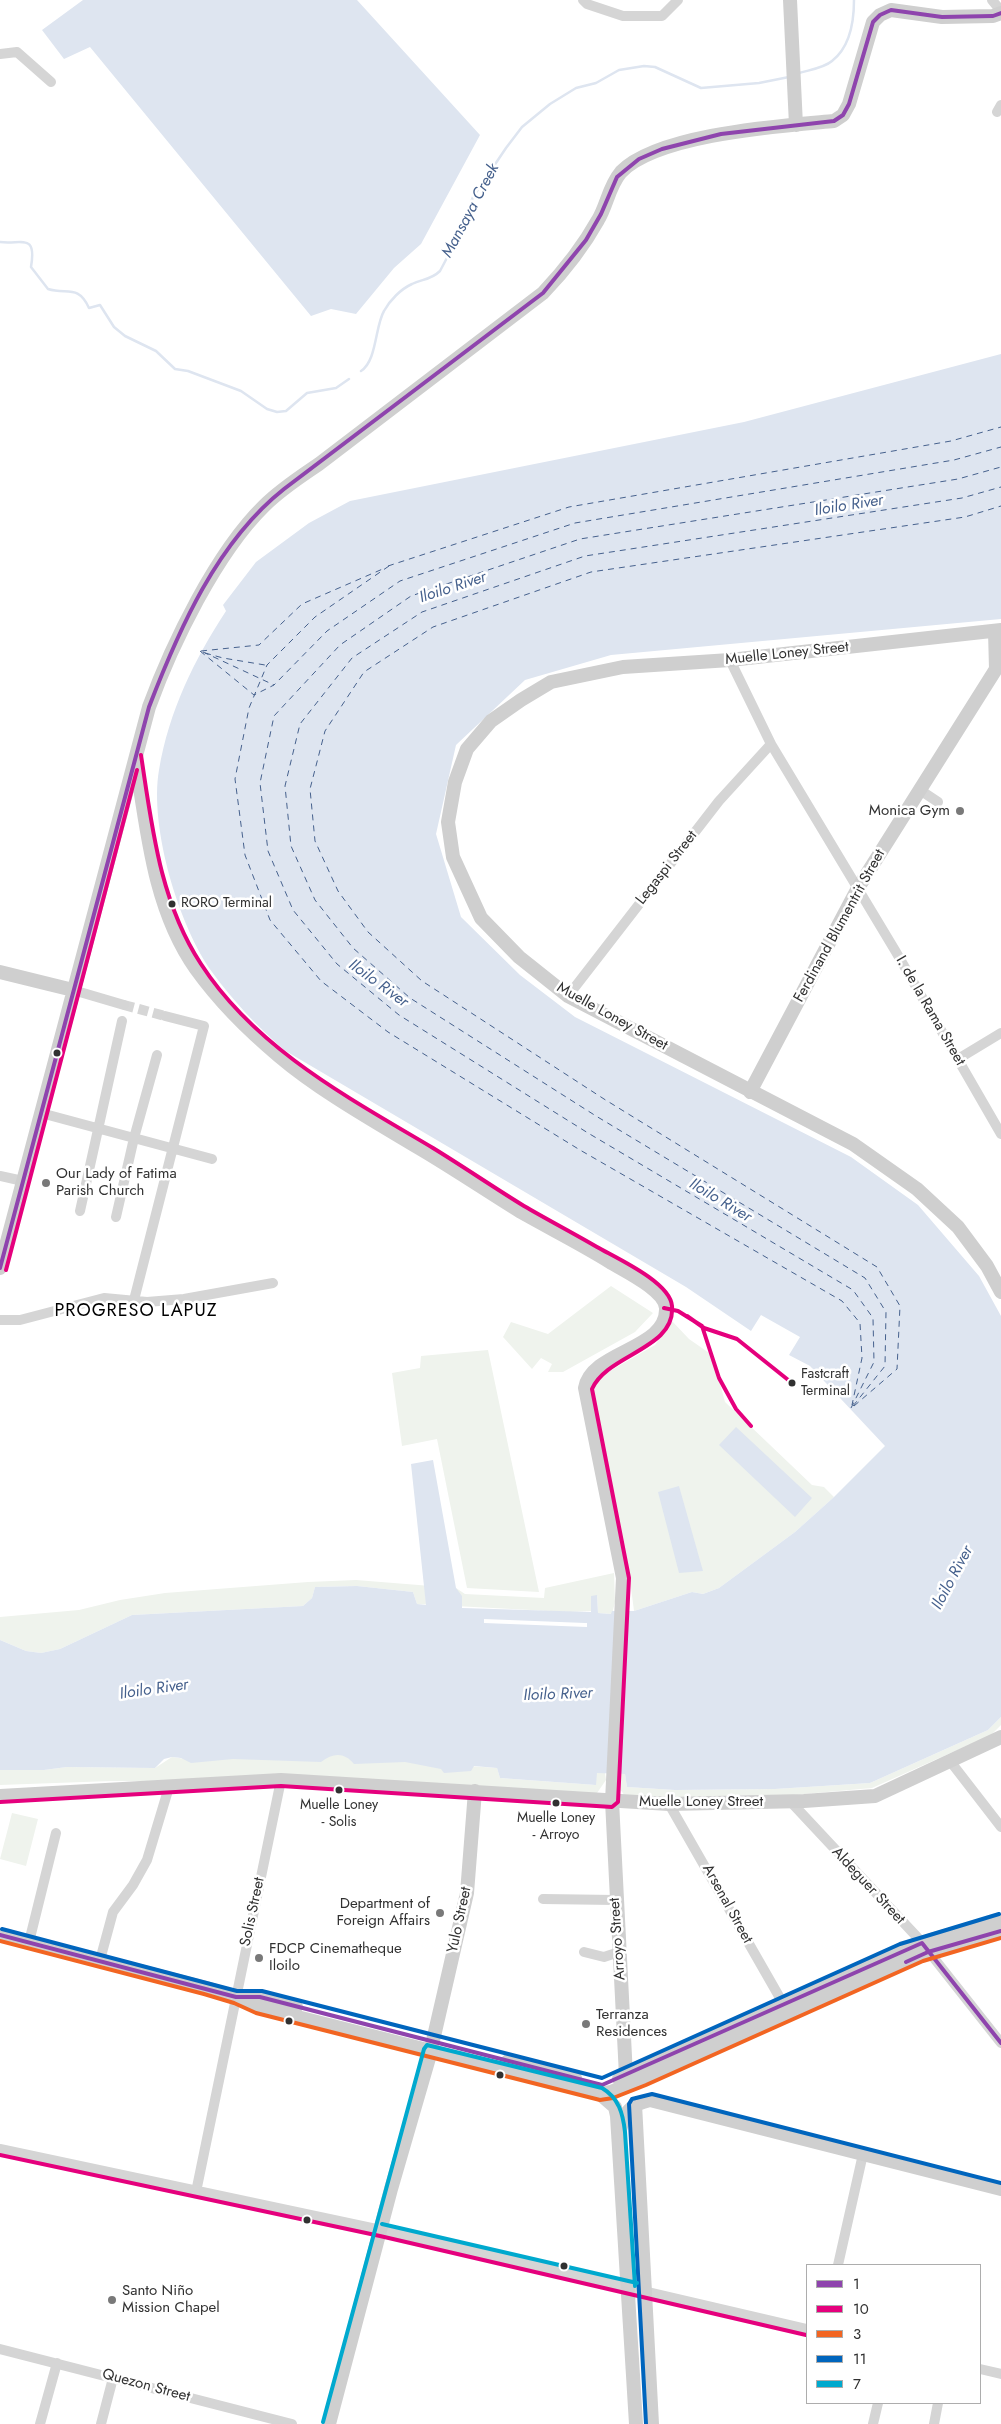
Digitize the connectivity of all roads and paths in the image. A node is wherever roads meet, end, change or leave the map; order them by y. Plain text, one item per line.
1 (583, 0) edge
2 (678, 0) edge
3 (790, 0) edge
4 (992, 0) edge
5 (1001, 12) edge
6 (0, 54) edge
7 (51, 82) dead end
8 (796, 125) junction
9 (998, 630) edge
10 (730, 660) junction
11 (999, 671) edge
12 (770, 744) junction
13 (135, 756) junction
14 (920, 790) junction
15 (938, 802) dead end
16 (858, 888) junction
17 (0, 972) edge
18 (73, 990) junction
19 (568, 996) junction
20 (124, 1005) tunnel mouth
21 (165, 1016) tunnel mouth
22 (122, 1021) dead end
23 (1001, 1033) edge
24 (157, 1055) dead end
25 (958, 1059) junction
26 (750, 1092) junction
27 (41, 1113) junction
28 (96, 1128) junction
29 (1001, 1134) edge
30 (134, 1138) junction
31 (172, 1149) junction
32 (212, 1159) dead end
33 (0, 1176) edge
34 (23, 1181) junction
35 (80, 1212) dead end
36 (116, 1217) dead end
37 (0, 1268) edge
38 (273, 1283) dead end
39 (1001, 1292) edge
40 (134, 1300) junction
41 (0, 1320) edge
42 (1001, 1738) edge
43 (950, 1762) junction
44 (281, 1780) junction
45 (169, 1787) junction
46 (475, 1791) junction
47 (0, 1796) edge
48 (612, 1801) junction
49 (790, 1801) junction
50 (669, 1804) junction
51 (1001, 1826) edge
52 (56, 1833) dead end
53 (543, 1899) dead end
54 (615, 1900) junction
55 (1001, 1920) edge
56 (1001, 1930) edge
57 (0, 1935) edge
58 (29, 1942) junction
59 (925, 1948) junction
60 (584, 1952) dead end
61 (619, 1952) junction
62 (100, 1960) junction
63 (236, 1997) junction
64 (784, 2005) junction
65 (1001, 2042) edge
66 (431, 2047) junction
67 (627, 2080) junction
68 (600, 2094) junction
69 (635, 2104) junction
70 (619, 2133) junction
71 (0, 2149) edge
72 (863, 2154) junction
73 (1001, 2189) edge
74 (196, 2192) junction
75 (381, 2230) junction
76 (838, 2264) edge
77 (628, 2286) junction
78 (645, 2291) junction
79 (806, 2329) edge
80 (0, 2348) edge
81 (57, 2363) junction
82 (981, 2369) edge
83 (1001, 2374) edge
84 (112, 2378) junction
85 (878, 2404) edge
86 (938, 2404) edge
87 (248, 2413) junction
88 (40, 2424) edge
89 (101, 2424) edge
90 (245, 2424) edge
91 (292, 2424) edge
92 (329, 2424) edge
93 (636, 2424) edge
94 (652, 2424) edge
95 (873, 2424) edge
96 (934, 2424) edge

1 - 2 street
3 - 8 main road
4 - 5 street
5 - 8 main road
6 - 7 street
8 - 13 main road
9 - 10 main road, Muelle Loney Street
9 - 11 main road, Ferdinand Blumentrit Street
10 - 12 street
10 - 19 main road, Muelle Loney Street
11 - 14 main road, Ferdinand Blumentrit Street
12 - 16 street
12 - 19 street, Legaspi Street
13 - 18 main road
13 - 48 main road, Arroyo Street
14 - 15 street
14 - 16 main road, Ferdinand Blumentrit Street
16 - 25 street, I. de la Rama Street
16 - 26 main road, Ferdinand Blumentrit Street
17 - 18 main road
18 - 20 street
18 - 27 main road
19 - 26 main road, Muelle Loney Street
21 - 31 street
22 - 28 street
23 - 25 street
24 - 30 street
25 - 29 street, I. de la Rama Street
26 - 39 main road, Muelle Loney Street
27 - 28 street
27 - 34 main road
28 - 30 street
28 - 35 street
30 - 31 street
30 - 36 street
31 - 32 street
31 - 40 street
33 - 34 street
34 - 37 main road
38 - 40 street
40 - 41 street
42 - 43 main road, Muelle Loney Street
43 - 49 main road, Muelle Loney Street
43 - 51 street
44 - 45 main road, Muelle Loney Street
44 - 46 main road, Muelle Loney Street
44 - 63 street, Solis Street
45 - 47 main road, Muelle Loney Street
45 - 62 street
46 - 48 main road, Muelle Loney Street
46 - 66 main road, Yulo Street
48 - 50 main road, Muelle Loney Street
48 - 54 main road, Arroyo Street
49 - 50 main road, Muelle Loney Street
49 - 59 street, Aldeguer Street
50 - 64 street, Arsenal Street
52 - 58 street
53 - 54 street
54 - 61 main road, Arroyo Street
55 - 59 main road
56 - 59 main road
57 - 58 main road
58 - 62 main road
59 - 64 main road
59 - 65 street, Aldeguer Street
59 - 67 main road
60 - 61 street
61 - 67 main road, Arroyo Street
62 - 63 main road
63 - 66 main road
63 - 74 street, Solis Street
64 - 67 main road
66 - 67 main road
66 - 68 main road
66 - 75 main road, Yulo Street
67 - 68 main road
68 - 70 main road
69 - 70 main road
69 - 72 main road
69 - 78 main road
70 - 77 main road
71 - 74 street
72 - 73 main road
72 - 76 street
74 - 75 street
75 - 77 street
75 - 92 main road, Yulo Street
77 - 78 street
77 - 93 main road
78 - 79 street
78 - 94 main road
80 - 81 street, Quezon Street
81 - 84 street, Quezon Street
81 - 88 street
82 - 83 street
84 - 87 street, Quezon Street
84 - 89 street
85 - 95 street
86 - 96 street
87 - 90 street
87 - 91 street, Quezon Street

